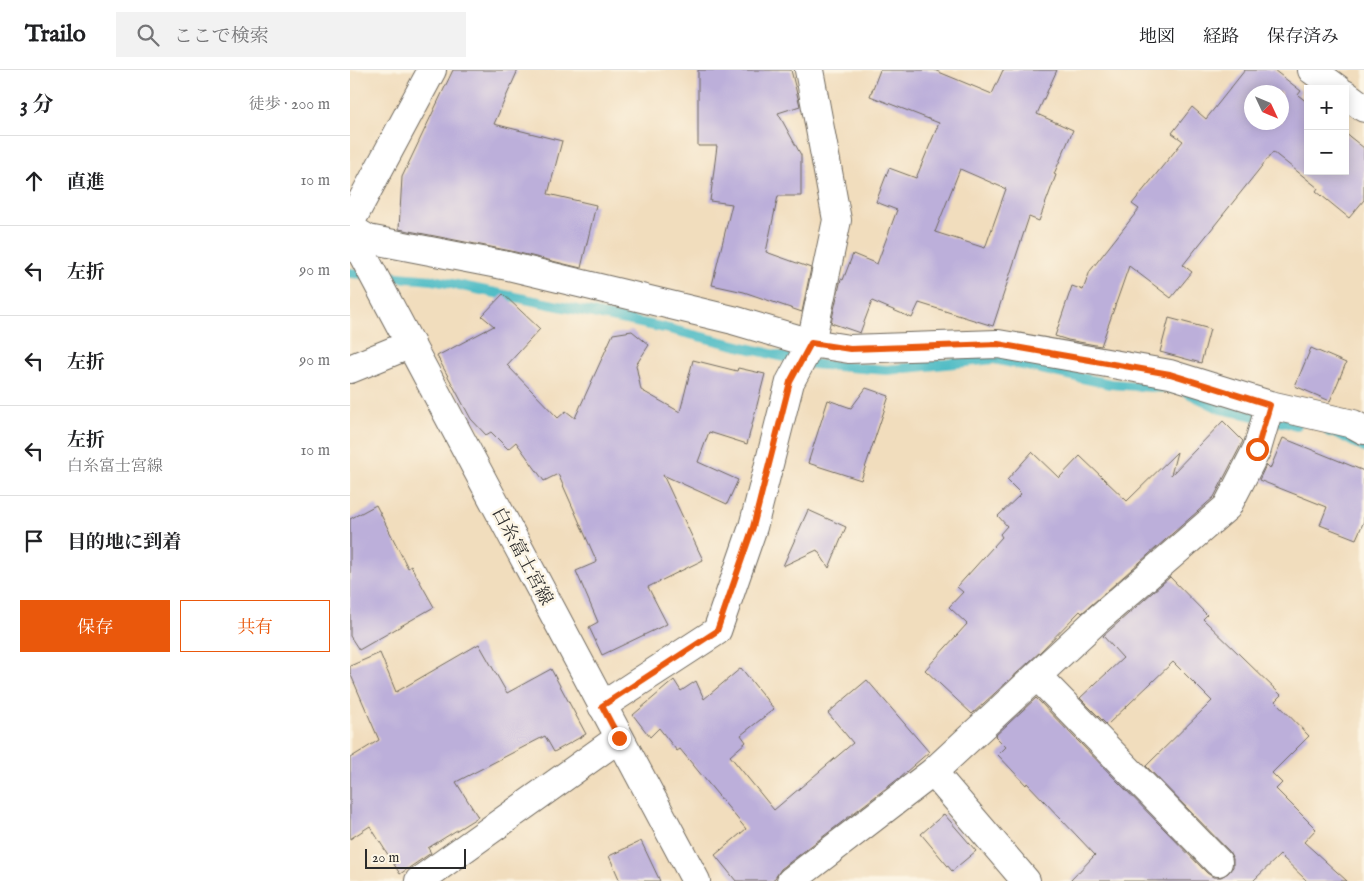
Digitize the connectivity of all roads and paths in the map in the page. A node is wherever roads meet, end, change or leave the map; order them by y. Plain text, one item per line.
1 (432, 70) edge
2 (809, 70) edge
3 (1312, 70) edge
4 (1333, 85) edge
5 (1349, 97) edge
6 (1364, 108) edge
7 (350, 223) edge
8 (350, 230) edge
9 (811, 343) junction
10 (410, 344) junction
11 (350, 369) edge
12 (1270, 405) junction
13 (1364, 430) edge
14 (1037, 676) junction
15 (602, 706) junction
16 (619, 738) junction
17 (933, 772) junction
18 (1218, 862) dead end
19 (419, 881) edge
20 (696, 881) edge
21 (791, 881) edge
22 (1026, 881) edge

1 - 7 street
2 - 9 street
3 - 4 street
5 - 6 street
8 - 9 street
8 - 10 street, 白糸富士宮線
9 - 12 street
9 - 15 street
10 - 11 street
10 - 15 street, 白糸富士宮線
12 - 13 street
12 - 14 street
14 - 17 street
14 - 18 street
15 - 16 street, 白糸富士宮線
16 - 19 street
16 - 20 street, 白糸富士宮線
17 - 21 street
17 - 22 street

